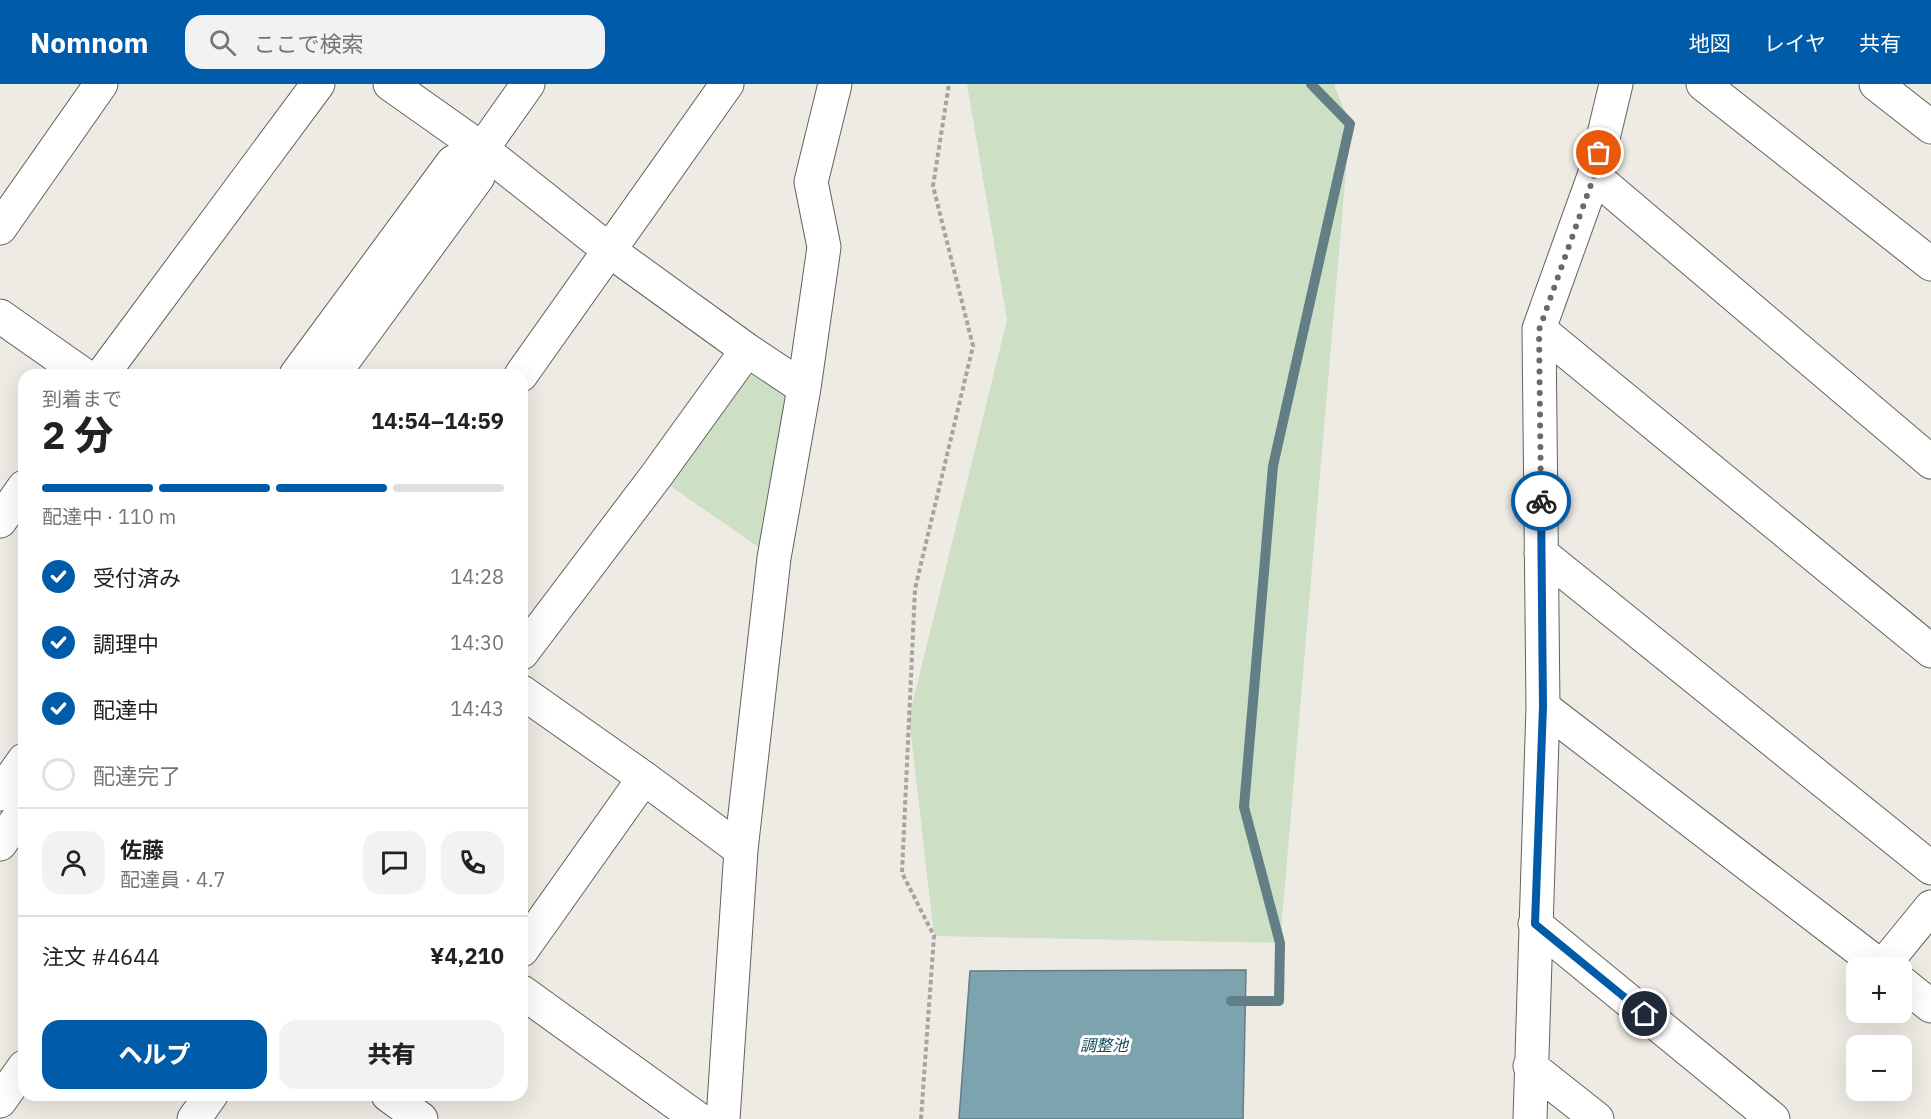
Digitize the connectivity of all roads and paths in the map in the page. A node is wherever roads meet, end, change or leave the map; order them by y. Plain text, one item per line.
1 (101, 84) edge
2 (318, 84) edge
3 (390, 84) edge
4 (528, 84) edge
5 (727, 84) edge
6 (835, 84) edge
7 (949, 84) edge
8 (1616, 84) edge
9 (1703, 84) edge
10 (1876, 84) edge
11 (1931, 128) edge
12 (482, 149) junction
13 (1594, 176) junction
14 (0, 228) edge
15 (610, 251) junction
16 (1929, 260) edge
17 (0, 316) edge
18 (1539, 330) junction
19 (747, 350) junction
20 (75, 369) edge
21 (106, 369) edge
22 (300, 369) edge
23 (337, 369) edge
24 (525, 369) edge
25 (804, 388) junction
26 (1931, 462) edge
27 (18, 496) edge
28 (0, 521) edge
29 (1541, 553) junction
30 (528, 645) edge
31 (1931, 651) edge
32 (528, 696) edge
33 (1543, 707) junction
34 (644, 778) junction
35 (18, 786) edge
36 (11, 817) edge
37 (741, 850) junction
38 (1931, 868) edge
39 (1931, 907) edge
40 (1535, 924) junction
41 (528, 942) edge
42 (1869, 957) edge
43 (1899, 957) edge
44 (1912, 991) edge
45 (528, 996) edge
46 (1931, 1006) edge
47 (1530, 1066) junction
48 (18, 1076) edge
49 (0, 1101) edge
50 (207, 1101) edge
51 (194, 1119) edge
52 (698, 1119) edge
53 (723, 1119) edge
54 (921, 1119) edge
55 (1530, 1119) edge
56 (1597, 1119) edge
57 (1773, 1119) edge

1 - 14 street
2 - 21 street
3 - 12 street
4 - 12 street
5 - 15 street
6 - 25 street
7 - 54 path
8 - 13 street
9 - 16 street
10 - 11 street
12 - 15 street
12 - 22 street
12 - 23 street
13 - 18 street
13 - 26 street
15 - 19 street
15 - 24 street
17 - 20 street
18 - 29 street
18 - 31 street
19 - 25 street
19 - 30 street
25 - 37 street
27 - 28 street
29 - 33 street
29 - 38 street
32 - 34 street
33 - 40 street
33 - 42 street
34 - 37 street
34 - 41 street
35 - 36 street
37 - 53 street
39 - 43 street
40 - 47 street
40 - 57 street
44 - 46 street
45 - 52 street
47 - 55 street
47 - 56 street
48 - 49 street
50 - 51 street

